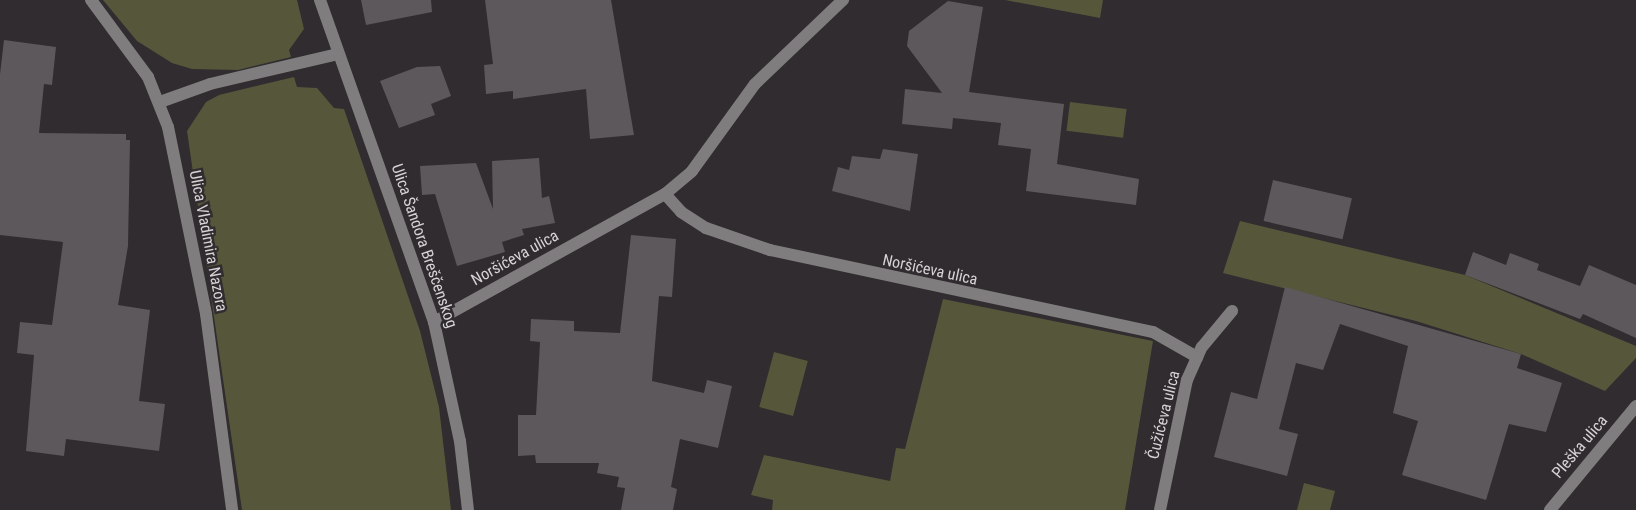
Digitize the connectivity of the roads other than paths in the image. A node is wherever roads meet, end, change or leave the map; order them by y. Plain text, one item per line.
1 (91, 0) edge
2 (320, 0) edge
3 (842, 0) edge
4 (338, 54) junction
5 (160, 102) junction
6 (664, 194) junction
7 (1232, 311) dead end
8 (434, 322) junction
9 (1197, 357) junction
10 (1636, 406) edge
11 (232, 510) edge
12 (468, 510) edge
13 (1160, 510) edge
14 (1550, 510) edge

1 - 5 street, Ulica Vladimira Nazora
2 - 4 street, Ulica Šandora Breščenskog
3 - 6 street, Noršićeva ulica
4 - 5 street
4 - 8 street, Ulica Šandora Breščenskog
5 - 11 street, Ulica Vladimira Nazora
6 - 8 street, Noršićeva ulica
6 - 9 street, Noršićeva ulica
7 - 9 street, Čužićeva ulica
8 - 12 street, Ulica Šandora Breščenskog
9 - 13 street, Čužićeva ulica
10 - 14 street, Pleška ulica

